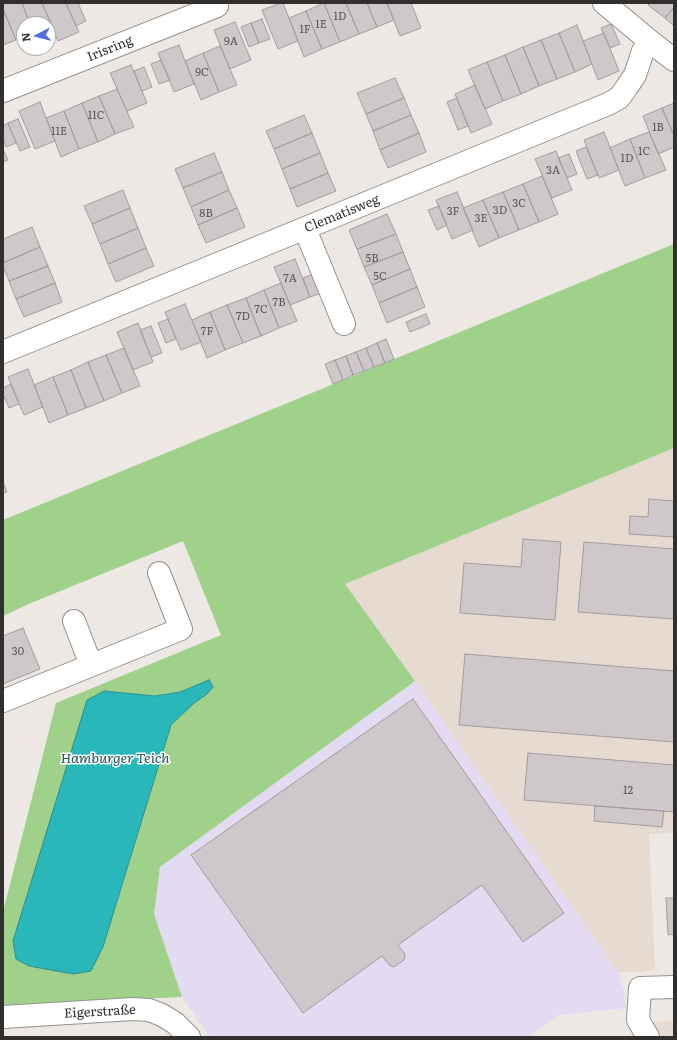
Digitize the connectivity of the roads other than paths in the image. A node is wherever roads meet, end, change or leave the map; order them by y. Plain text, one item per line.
1 (604, 3) edge
2 (219, 4) edge
3 (651, 42) junction
4 (674, 60) edge
5 (3, 91) edge
6 (305, 228) junction
7 (344, 324) dead end
8 (3, 352) edge
9 (159, 574) dead end
10 (74, 621) dead end
11 (91, 665) junction
12 (3, 701) edge
13 (674, 987) edge
14 (3, 1017) edge
15 (188, 1037) edge
16 (648, 1037) edge

1 - 3 street
2 - 5 street, Irisring
3 - 4 street
3 - 6 street, Clematisweg
6 - 7 street
6 - 8 street, Clematisweg
9 - 11 street
10 - 11 street
11 - 12 street
13 - 16 street
14 - 15 street, Eigerstraße

